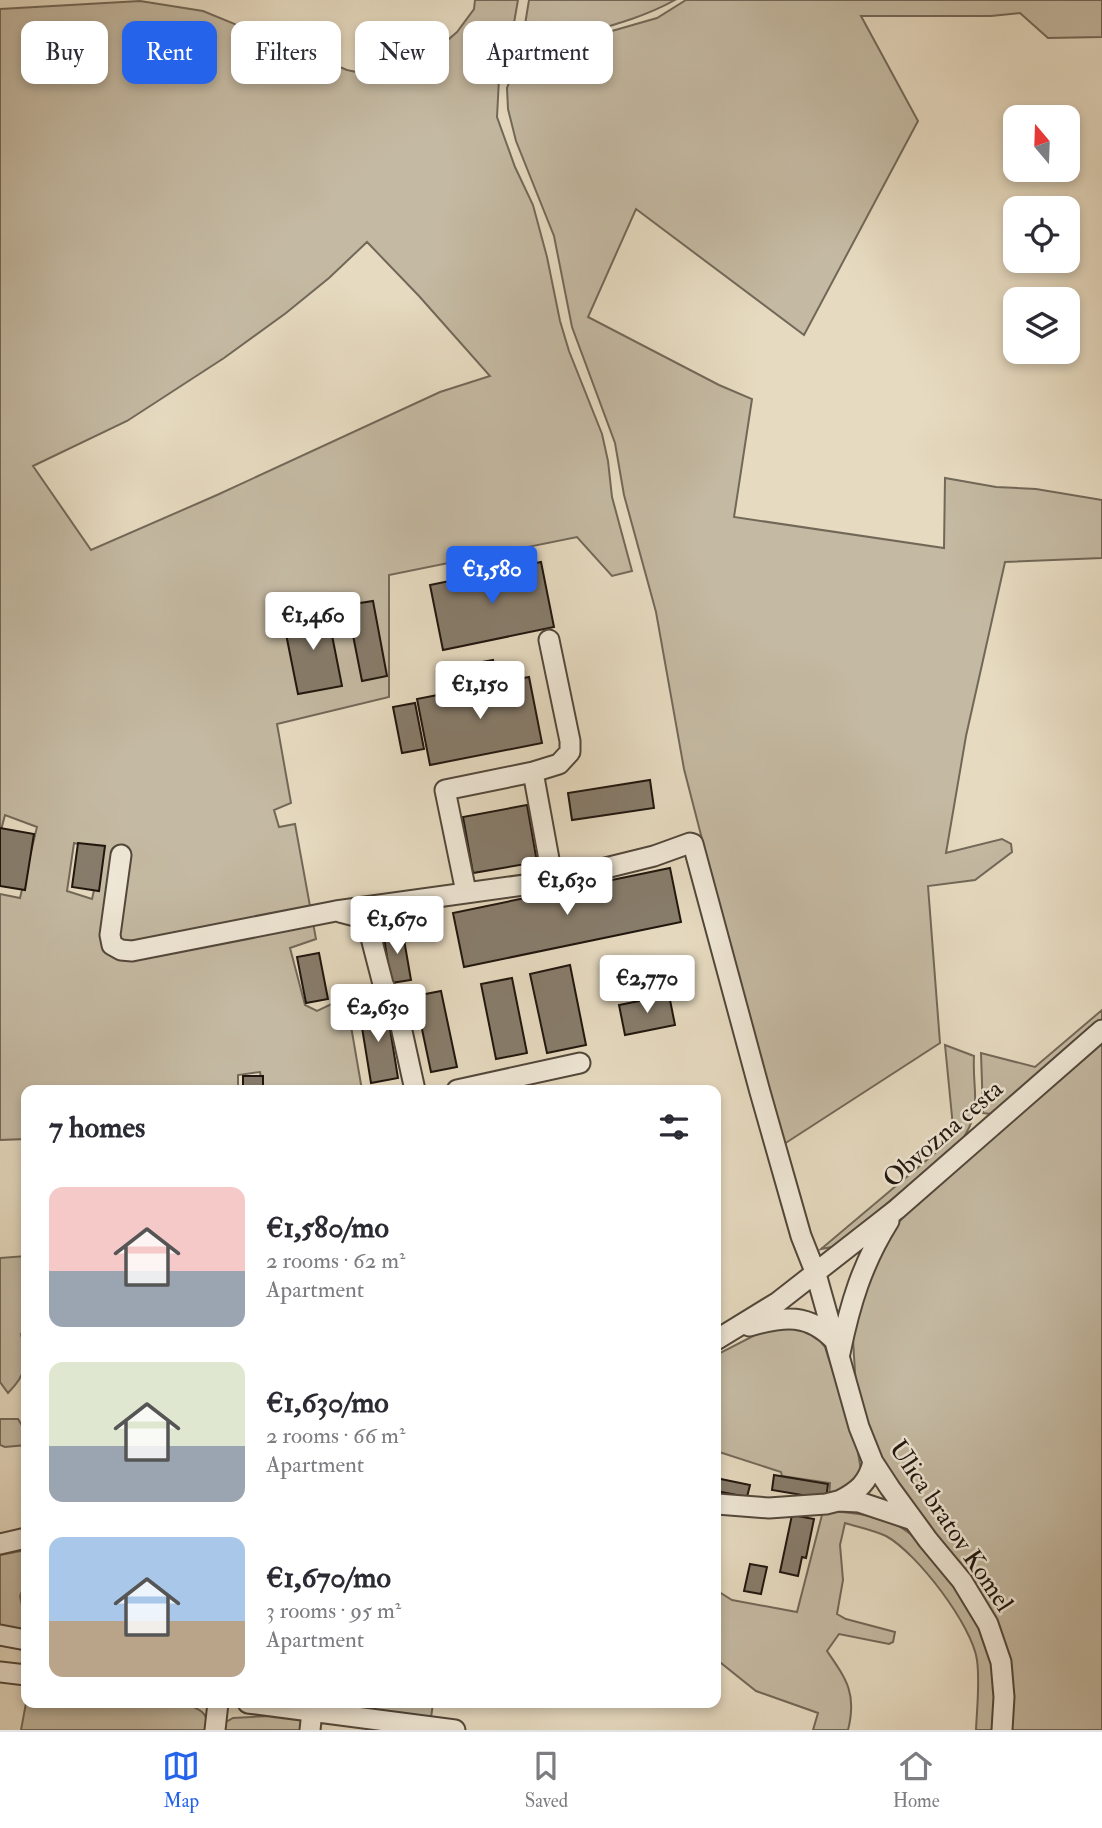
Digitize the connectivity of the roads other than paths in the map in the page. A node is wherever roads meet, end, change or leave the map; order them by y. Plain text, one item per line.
1 (549, 640) dead end
2 (533, 772) junction
3 (121, 855) dead end
4 (553, 881) junction
5 (466, 892) junction
6 (336, 911) junction
7 (1102, 1030) edge
8 (580, 1063) dead end
9 (414, 1085) edge
10 (480, 1085) edge
11 (897, 1209) junction
12 (816, 1274) junction
13 (722, 1337) edge
14 (837, 1349) junction
15 (873, 1462) junction
16 (838, 1501) junction
17 (721, 1504) edge
18 (913, 1520) junction
19 (21, 1539) edge
20 (0, 1544) edge
21 (0, 1635) edge
22 (21, 1639) edge
23 (0, 1672) edge
24 (21, 1674) edge
25 (217, 1708) edge
26 (266, 1708) edge
27 (311, 1721) edge
28 (215, 1730) edge
29 (456, 1730) edge
30 (1002, 1730) edge

1 - 2 street
2 - 4 street
2 - 5 street
3 - 6 street
4 - 5 street
4 - 12 street, Ulica bratov Komel
5 - 6 street
6 - 9 street
7 - 11 street, Obvozna cesta
8 - 10 street
11 - 12 street, Obvozna cesta
11 - 14 street
12 - 13 street, Obvozna cesta
12 - 14 street, Ulica bratov Komel
13 - 14 street
14 - 15 street, Ulica bratov Komel
15 - 16 street
15 - 18 street, Ulica bratov Komel
16 - 17 street
16 - 18 street
18 - 30 street, Ulica bratov Komel
19 - 20 street
21 - 22 street
23 - 24 street
25 - 28 street
26 - 27 street
27 - 29 street

